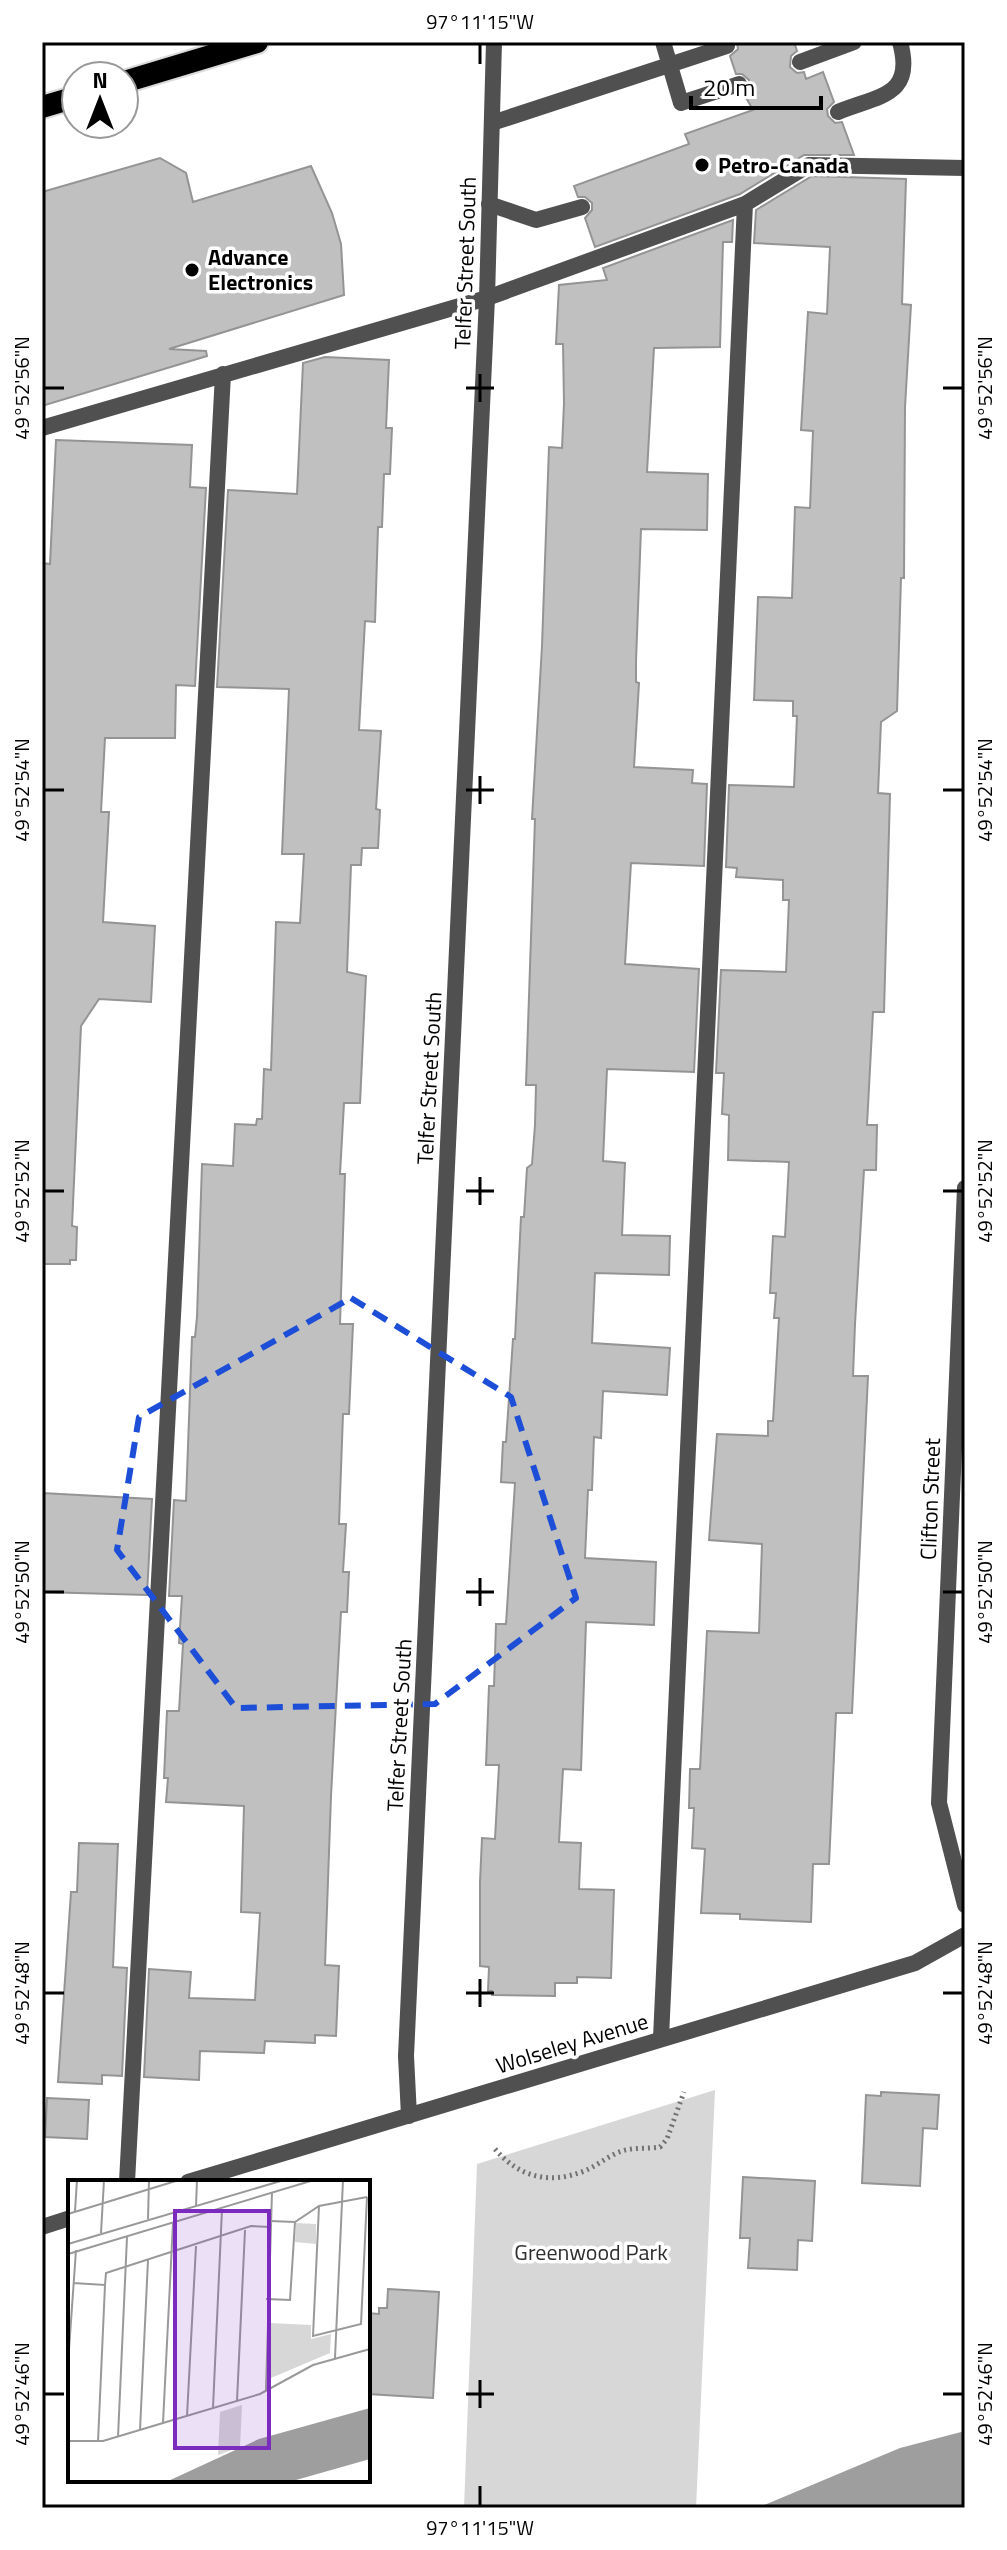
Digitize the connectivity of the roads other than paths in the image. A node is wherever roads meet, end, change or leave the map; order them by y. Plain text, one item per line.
1 (257, 42) edge
2 (494, 42) edge
3 (663, 42) edge
4 (854, 42) edge
5 (900, 42) edge
6 (727, 46) dead end
7 (800, 62) dead end
8 (670, 64) junction
9 (140, 77) edge
10 (739, 84) dead end
11 (838, 112) dead end
12 (492, 123) junction
13 (965, 168) edge
14 (489, 204) junction
15 (745, 204) junction
16 (582, 207) dead end
17 (487, 298) junction
18 (223, 374) junction
19 (42, 428) edge
20 (965, 1188) edge
21 (965, 1905) edge
22 (965, 1935) edge
23 (661, 2038) junction
24 (409, 2116) junction
25 (127, 2180) edge
26 (195, 2180) edge
27 (68, 2219) edge
28 (42, 2227) edge

1 - 9 highway
2 - 12 street, Telfer Street South
3 - 8 street
4 - 7 street
5 - 11 street
6 - 8 street
8 - 10 street
8 - 12 street
12 - 14 street, Telfer Street South
13 - 15 street
14 - 16 street
14 - 17 street, Telfer Street South
15 - 17 street
15 - 23 street
17 - 18 street
17 - 24 street, Telfer Street South
18 - 19 street
18 - 25 street
20 - 21 street, Clifton Street
22 - 23 street, Wolseley Avenue
23 - 24 street, Wolseley Avenue
24 - 26 street, Wolseley Avenue
27 - 28 street

